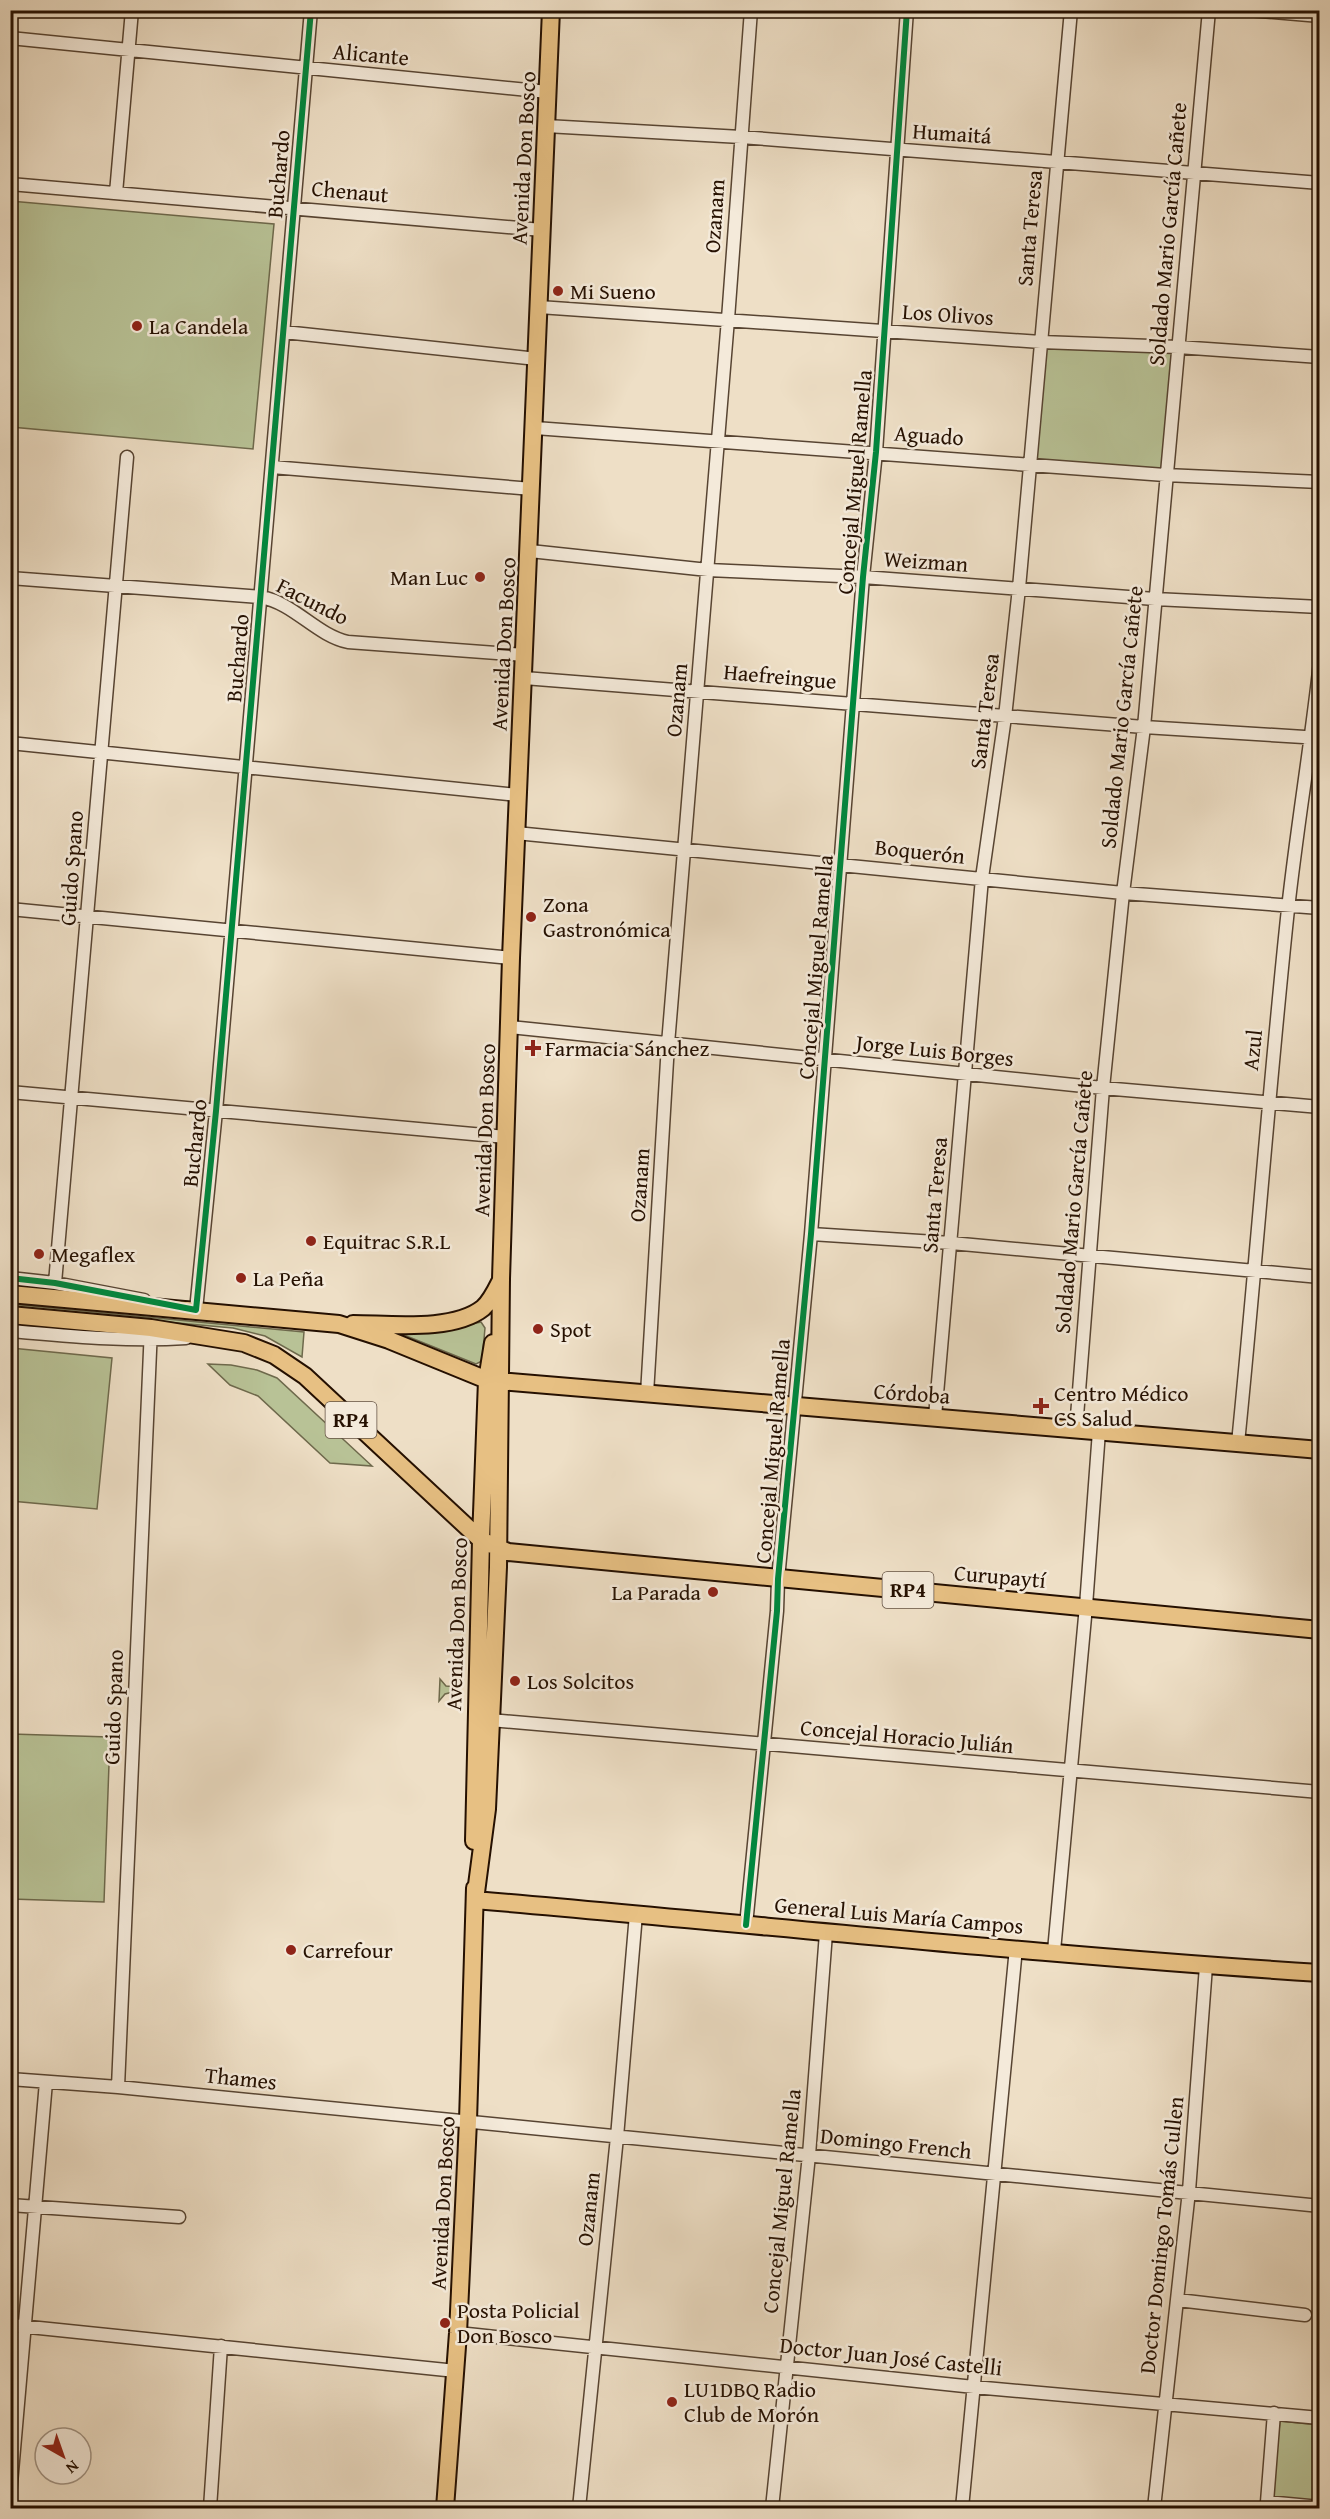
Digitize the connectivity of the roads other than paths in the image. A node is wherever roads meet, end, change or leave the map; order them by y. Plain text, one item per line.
1 (132, 10) edge
2 (311, 10) edge
3 (552, 10) edge
4 (751, 10) edge
5 (907, 10) edge
6 (1071, 10) edge
7 (1209, 10) edge
8 (1248, 10) edge
9 (1320, 16) edge
10 (10, 38) edge
11 (129, 49) junction
12 (306, 69) junction
13 (548, 92) junction
14 (546, 126) junction
15 (741, 137) junction
16 (897, 150) junction
17 (1056, 162) junction
18 (1193, 173) junction
19 (1320, 183) edge
20 (10, 184) edge
21 (116, 193) junction
22 (293, 207) junction
23 (542, 230) junction
24 (539, 307) junction
25 (728, 319) junction
26 (886, 331) junction
27 (284, 332) junction
28 (1041, 342) junction
29 (1178, 347) junction
30 (1320, 357) edge
31 (537, 359) junction
32 (535, 428) junction
33 (718, 441) junction
34 (876, 452) junction
35 (127, 457) dead end
36 (1031, 464) junction
37 (272, 467) junction
38 (1166, 475) junction
39 (1320, 482) edge
40 (532, 489) junction
41 (530, 551) junction
42 (708, 570) junction
43 (863, 577) junction
44 (10, 578) edge
45 (115, 587) junction
46 (1019, 588) junction
47 (261, 597) junction
48 (1155, 599) junction
49 (1320, 607) edge
50 (525, 656) junction
51 (1320, 662) edge
52 (524, 678) junction
53 (698, 690) junction
54 (854, 704) junction
55 (1005, 717) junction
56 (1144, 727) junction
57 (1316, 738) edge
58 (10, 743) edge
59 (100, 752) junction
60 (245, 767) junction
61 (518, 795) junction
62 (516, 833) junction
63 (685, 850) junction
64 (842, 864) junction
65 (982, 878) junction
66 (1123, 892) junction
67 (1288, 906) junction
68 (1320, 908) edge
69 (10, 909) edge
70 (88, 916) junction
71 (231, 930) junction
72 (511, 958) junction
73 (510, 1027) junction
74 (668, 1044) junction
75 (824, 1060) junction
76 (966, 1074) junction
77 (1103, 1088) junction
78 (10, 1092) edge
79 (72, 1097) junction
80 (1268, 1103) junction
81 (1320, 1107) edge
82 (216, 1111) junction
83 (506, 1137) junction
84 (811, 1234) junction
85 (951, 1243) junction
86 (1090, 1257) junction
87 (1255, 1273) junction
88 (1320, 1277) edge
89 (10, 1278) edge
90 (501, 1279) junction
91 (55, 1282) junction
92 (10, 1294) edge
93 (196, 1310) junction
94 (10, 1315) edge
95 (339, 1324) junction
96 (10, 1331) edge
97 (150, 1335) junction
98 (494, 1380) junction
99 (647, 1394) junction
100 (795, 1406) junction
101 (935, 1417) junction
102 (1076, 1429) junction
103 (1100, 1431) junction
104 (1238, 1443) junction
105 (1320, 1450) edge
106 (481, 1540) junction
107 (497, 1549) junction
108 (778, 1579) junction
109 (1086, 1606) junction
110 (1320, 1630) edge
111 (490, 1720) junction
112 (764, 1744) junction
113 (1071, 1772) junction
114 (1320, 1792) edge
115 (475, 1900) junction
116 (636, 1914) junction
117 (746, 1925) junction
118 (826, 1933) junction
119 (1016, 1948) junction
120 (1053, 1951) junction
121 (1206, 1966) junction
122 (1320, 1973) edge
123 (10, 2079) edge
124 (46, 2082) junction
125 (118, 2087) junction
126 (468, 2121) junction
127 (617, 2137) junction
128 (809, 2155) junction
129 (993, 2175) junction
130 (1189, 2191) junction
131 (10, 2205) edge
132 (1320, 2206) edge
133 (35, 2207) junction
134 (180, 2217) dead end
135 (1178, 2300) junction
136 (1305, 2314) dead end
137 (10, 2325) edge
138 (25, 2326) junction
139 (459, 2333) junction
140 (221, 2346) junction
141 (594, 2349) junction
142 (785, 2365) junction
143 (456, 2371) junction
144 (974, 2386) junction
145 (1164, 2404) junction
146 (1274, 2413) junction
147 (1320, 2418) edge
148 (10, 2495) edge
149 (1320, 2506) edge
150 (210, 2508) edge
151 (445, 2508) edge
152 (579, 2508) edge
153 (772, 2508) edge
154 (962, 2508) edge
155 (1154, 2508) edge

1 - 11 street
2 - 12 street, Buchardo
3 - 13 main road, Avenida Don Bosco
4 - 15 street, Ozanam
5 - 16 street, Concejal Miguel Ramella
6 - 17 street, Santa Teresa
7 - 18 street, Soldado Mario García Cañete
8 - 9 street
10 - 11 street, Alicante
11 - 12 street, Alicante
11 - 21 street
12 - 13 street, Alicante
12 - 22 street, Buchardo
13 - 14 main road, Avenida Don Bosco
14 - 15 street, Humaitá
14 - 23 main road, Avenida Don Bosco
15 - 16 street, Humaitá
15 - 25 street, Ozanam
16 - 17 street, Humaitá
16 - 26 street, Concejal Miguel Ramella
17 - 18 street, Humaitá
17 - 28 street, Santa Teresa
18 - 19 street, Humaitá
18 - 29 street, Soldado Mario García Cañete
20 - 21 street, Chenaut
21 - 22 street, Chenaut
22 - 23 street, Chenaut
22 - 27 street, Buchardo
23 - 24 main road, Avenida Don Bosco
24 - 25 street, Los Olivos
24 - 31 main road, Avenida Don Bosco
25 - 26 street, Los Olivos
25 - 33 street, Ozanam
26 - 28 street, Los Olivos
26 - 34 street, Concejal Miguel Ramella
27 - 31 street
27 - 37 street, Buchardo
28 - 29 street, Los Olivos
28 - 36 street, Santa Teresa
29 - 30 street, Los Olivos
29 - 38 street, Soldado Mario García Cañete
31 - 32 main road, Avenida Don Bosco
32 - 33 street, Aguado
32 - 40 main road, Avenida Don Bosco
33 - 34 street, Aguado
33 - 42 street, Ozanam
34 - 36 street, Aguado
34 - 43 street, Concejal Miguel Ramella
35 - 45 street, Guido Spano
36 - 38 street, Aguado
36 - 46 street, Santa Teresa
37 - 40 street
37 - 47 street, Buchardo
38 - 39 street, Aguado
38 - 48 street, Soldado Mario García Cañete
40 - 41 main road, Avenida Don Bosco
41 - 42 street, Weizman
41 - 50 main road, Avenida Don Bosco
42 - 43 street, Weizman
42 - 53 street, Ozanam
43 - 46 street, Weizman
43 - 54 street, Concejal Miguel Ramella
44 - 45 street, Facundo
45 - 47 street, Facundo
45 - 59 street, Guido Spano
46 - 48 street, Weizman
46 - 55 street, Santa Teresa
47 - 50 street, Facundo
47 - 60 street, Buchardo
48 - 49 street, Weizman
48 - 56 street, Soldado Mario García Cañete
50 - 52 main road, Avenida Don Bosco
51 - 57 street, Azul
52 - 53 street, Haefreingue
52 - 61 main road, Avenida Don Bosco
53 - 54 street, Haefreingue
53 - 63 street, Ozanam
54 - 55 street, Haefreingue
54 - 64 street, Concejal Miguel Ramella
55 - 56 street, Haefreingue
55 - 65 street, Santa Teresa
56 - 57 street, Haefreingue
56 - 66 street, Soldado Mario García Cañete
57 - 67 street, Azul
58 - 59 street
59 - 60 street
59 - 70 street, Guido Spano
60 - 61 street
60 - 71 street, Buchardo
61 - 62 main road, Avenida Don Bosco
62 - 63 street, Boquerón
62 - 72 main road, Avenida Don Bosco
63 - 64 street, Boquerón
63 - 74 street, Ozanam
64 - 65 street, Boquerón
64 - 75 street, Concejal Miguel Ramella
65 - 66 street, Boquerón
65 - 76 street, Santa Teresa
66 - 67 street, Boquerón
66 - 77 street, Soldado Mario García Cañete
67 - 68 street, Boquerón
67 - 80 street, Azul
69 - 70 street
70 - 71 street
70 - 79 street, Guido Spano
71 - 72 street
71 - 82 street, Buchardo
72 - 73 main road, Avenida Don Bosco
73 - 74 street, Jorge Luis Borges
73 - 83 main road, Avenida Don Bosco
74 - 75 street, Jorge Luis Borges
74 - 99 street, Ozanam
75 - 76 street, Jorge Luis Borges
75 - 84 street, Concejal Miguel Ramella
76 - 77 street, Jorge Luis Borges
76 - 85 street, Santa Teresa
77 - 80 street, Jorge Luis Borges
77 - 86 street, Soldado Mario García Cañete
78 - 79 street
79 - 82 street
79 - 91 street, Guido Spano
80 - 81 street, Jorge Luis Borges
80 - 87 street, Azul
82 - 83 street
82 - 93 street, Buchardo
83 - 90 main road, Avenida Don Bosco
84 - 85 street
84 - 100 street, Concejal Miguel Ramella
85 - 86 street
85 - 101 street, Santa Teresa
86 - 87 street
86 - 102 street, Soldado Mario García Cañete
87 - 88 street
87 - 104 street, Azul
89 - 91 street
90 - 95 main road
90 - 98 main road, Avenida Don Bosco
91 - 93 street
92 - 93 main road
93 - 95 main road
94 - 97 main road, RP4
95 - 98 main road, Córdoba
96 - 97 street
97 - 106 main road, RP4
97 - 125 street, Guido Spano
98 - 99 main road, Córdoba
98 - 106 main road, Avenida Don Bosco
98 - 107 main road, Avenida Don Bosco
99 - 100 main road, Córdoba
100 - 101 main road, Córdoba
100 - 108 street, Concejal Miguel Ramella
101 - 102 main road, Córdoba
102 - 103 main road, Córdoba
103 - 104 main road, Córdoba
103 - 109 street
104 - 105 main road, Córdoba
106 - 107 main road, RP4
106 - 115 main road, Avenida Don Bosco
107 - 108 main road, Curupaytí / RP4
107 - 111 main road, Avenida Don Bosco
108 - 109 main road, Curupaytí / RP4
108 - 112 street, Concejal Miguel Ramella
109 - 110 main road, Curupaytí / RP4
109 - 113 street
111 - 112 street, Concejal Horacio Julián
111 - 115 main road, Avenida Don Bosco
112 - 113 street, Concejal Horacio Julián
112 - 117 street, Concejal Miguel Ramella
113 - 114 street, Concejal Horacio Julián
113 - 120 street
115 - 116 main road, General Luis María Campos
115 - 126 main road, Avenida Don Bosco
116 - 117 main road, General Luis María Campos
116 - 127 street, Ozanam
117 - 118 main road, General Luis María Campos
118 - 119 main road, General Luis María Campos
118 - 128 street, Concejal Miguel Ramella
119 - 120 main road, General Luis María Campos
119 - 129 street
120 - 121 main road, General Luis María Campos
121 - 122 main road, General Luis María Campos
121 - 130 street, Doctor Domingo Tomás Cullen
123 - 124 street, Thames
124 - 125 street, Thames
124 - 133 street
125 - 126 street, Thames
126 - 127 street, Domingo French
126 - 139 main road, Avenida Don Bosco
127 - 128 street, Domingo French
127 - 141 street, Ozanam
128 - 129 street, Domingo French
128 - 142 street, Concejal Miguel Ramella
129 - 130 street, Domingo French
129 - 144 street
130 - 132 street, Domingo French
130 - 135 street, Doctor Domingo Tomás Cullen
131 - 133 street
133 - 134 street
133 - 138 street
135 - 136 street
135 - 145 street, Doctor Domingo Tomás Cullen
137 - 138 street
138 - 140 street
138 - 148 street
139 - 141 street, Doctor Juan José Castelli
139 - 143 main road, Avenida Don Bosco
140 - 143 street
140 - 150 street
141 - 142 street, Doctor Juan José Castelli
141 - 152 street, Ozanam
142 - 144 street, Doctor Juan José Castelli
142 - 153 street, Concejal Miguel Ramella
143 - 151 main road, Avenida Don Bosco
144 - 145 street, Doctor Juan José Castelli
144 - 154 street
145 - 146 street, Doctor Juan José Castelli
145 - 155 street, Doctor Domingo Tomás Cullen
146 - 147 street, Doctor Juan José Castelli
146 - 149 street

